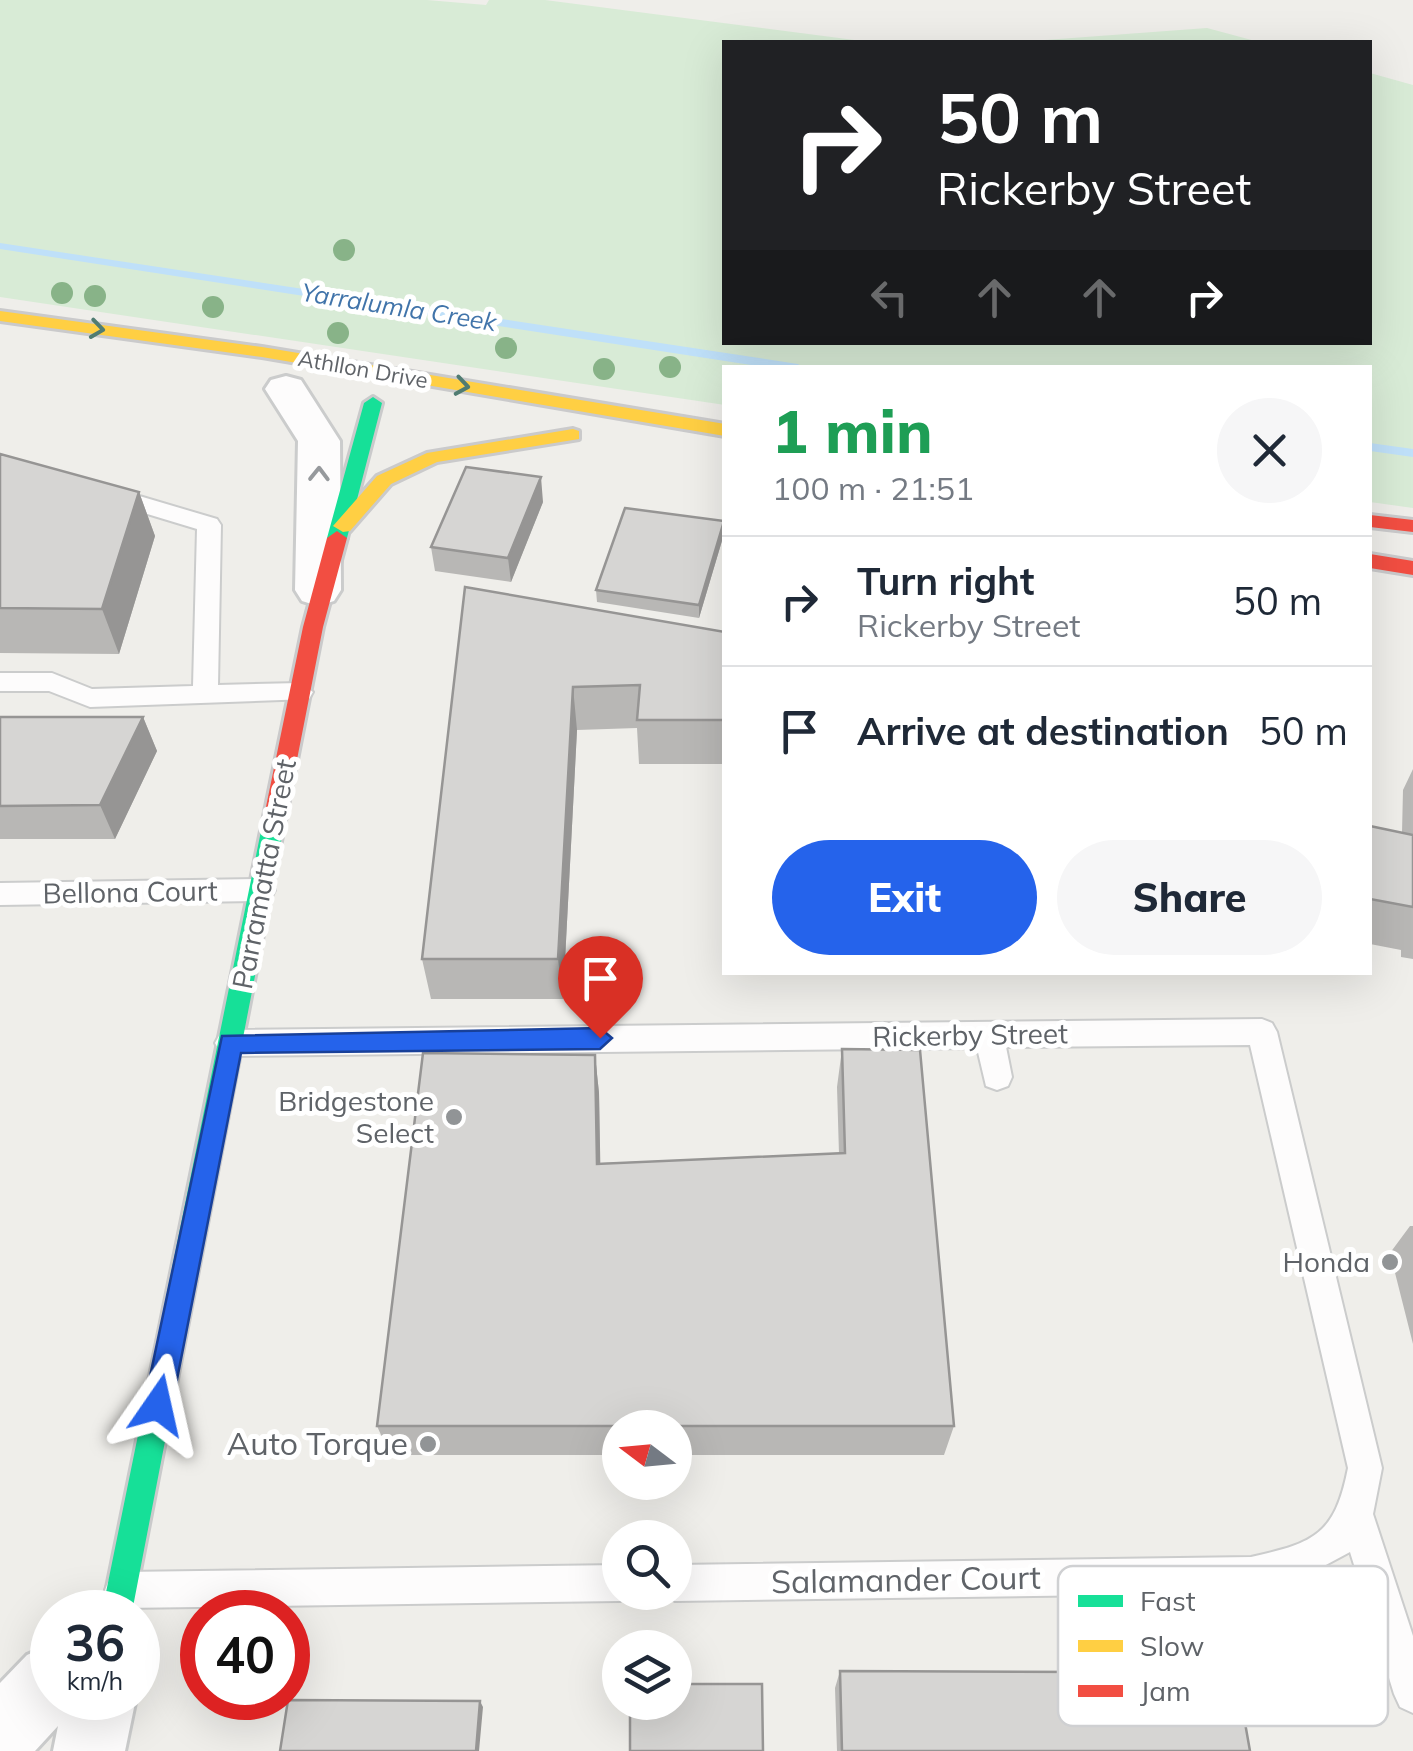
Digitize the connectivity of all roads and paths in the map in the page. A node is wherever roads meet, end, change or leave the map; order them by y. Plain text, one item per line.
1 (0, 316) edge
2 (262, 352) junction
3 (291, 390) dead end
4 (501, 424) dead end
5 (722, 429) edge
6 (76, 485) edge
7 (1372, 522) edge
8 (344, 526) junction
9 (1413, 526) edge
10 (1372, 561) edge
11 (1413, 568) edge
12 (318, 607) junction
13 (0, 682) edge
14 (300, 692) junction
15 (205, 694) junction
16 (260, 890) junction
17 (0, 894) edge
18 (989, 1035) junction
19 (230, 1043) junction
20 (997, 1078) dead end
21 (1356, 1516) junction
22 (1296, 1566) edge
23 (1372, 1566) edge
24 (1058, 1578) edge
25 (692, 1583) edge
26 (602, 1585) edge
27 (122, 1590) edge
28 (160, 1600) edge
29 (1388, 1616) edge
30 (1413, 1694) edge
31 (30, 1704) edge
32 (95, 1720) edge
33 (0, 1736) edge
34 (89, 1751) edge

1 -> 2 main road, Athllon Drive
2 -> 5 main road, Athllon Drive
2 - 8 main road, Parramatta Street
12 -> 3 street, Parramatta Street
4 - 8 main road
6 - 15 lane
7 - 9 main road
8 - 12 main road, Parramatta Street
10 - 11 main road
12 - 14 main road, Parramatta Street
13 - 15 lane
14 - 15 lane
14 - 16 main road, Parramatta Street
16 - 17 lane, Bellona Court
16 - 19 main road, Parramatta Street
18 - 19 lane, Rickerby Street
18 - 20 lane
18 - 21 lane, Rickerby Street
19 - 27 main road, Parramatta Street
21 - 22 lane, Salamander Court
21 - 23 lane
24 - 25 lane, Salamander Court
26 - 28 lane
29 - 30 lane
31 - 33 street
32 - 34 street

